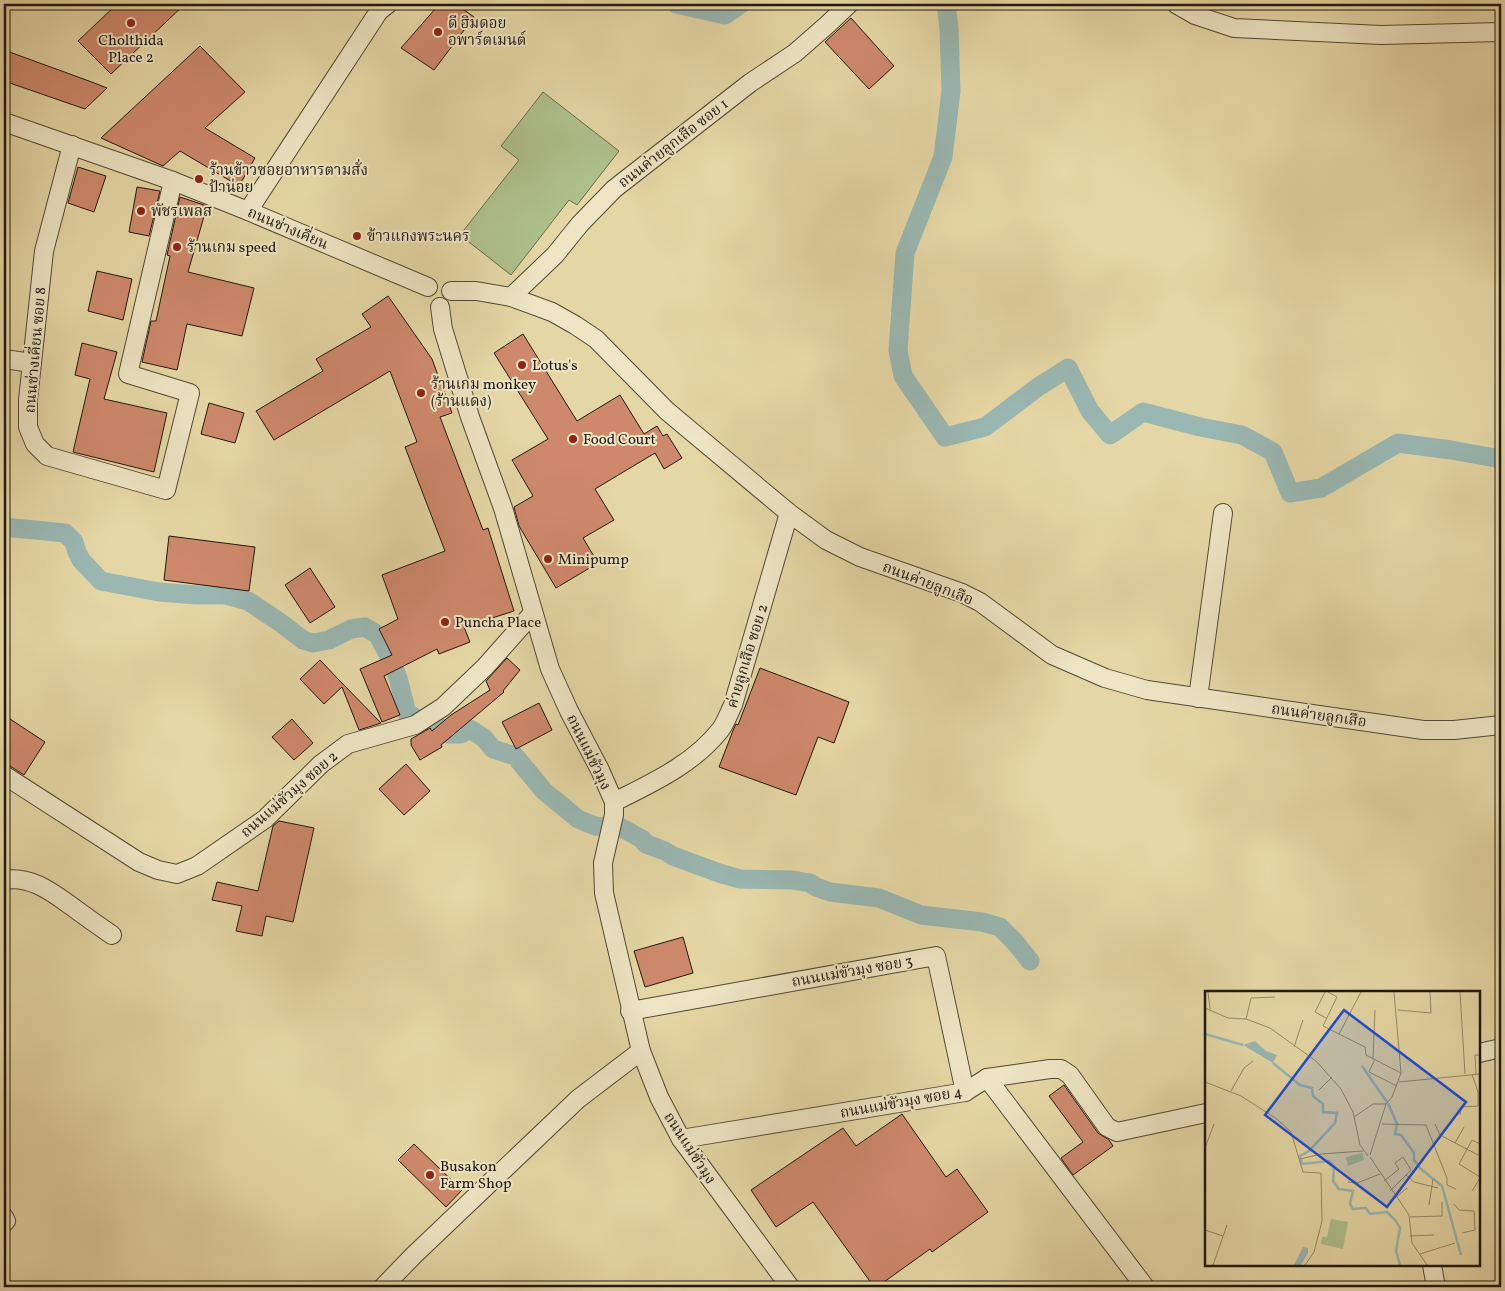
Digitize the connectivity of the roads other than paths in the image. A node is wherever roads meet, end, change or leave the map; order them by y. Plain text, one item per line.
1 (388, 4) edge
2 (849, 4) edge
3 (1176, 4) edge
4 (1501, 32) edge
5 (4, 122) edge
6 (72, 145) junction
7 (173, 181) junction
8 (248, 211) junction
9 (428, 287) junction
10 (450, 291) junction
11 (511, 297) junction
12 (440, 306) junction
13 (4, 359) edge
14 (32, 363) junction
15 (790, 513) junction
16 (1222, 513) dead end
17 (533, 613) junction
18 (1198, 698) junction
19 (1501, 725) edge
20 (4, 775) edge
21 (614, 802) junction
22 (4, 880) edge
23 (112, 935) dead end
24 (630, 1011) junction
25 (1501, 1048) edge
26 (640, 1051) junction
27 (1480, 1053) edge
28 (987, 1078) junction
29 (965, 1092) junction
30 (1205, 1113) edge
31 (681, 1139) junction
32 (4, 1217) edge
33 (4, 1223) edge
34 (1432, 1266) edge
35 (1138, 1285) edge
36 (383, 1287) edge
37 (790, 1287) edge
38 (1436, 1287) edge

1 - 8 street
2 - 11 street, ถนนค่ายลูกเสือ ซอย 1
3 - 4 street
5 - 6 street, ถนนช่างเคี่ยน
6 - 7 street, ถนนช่างเคี่ยน
6 - 14 street, ถนนช่างเคี่ยน ซอย 8
7 - 8 street, ถนนช่างเคี่ยน
7 - 14 street, ถนนช่างเคี่ยน ซอย 8
8 - 9 street, ถนนช่างเคี่ยน
9 - 10 street
9 - 12 street
10 - 11 street, ถนนค่ายลูกเสือ
10 - 12 street
11 - 15 street, ถนนค่ายลูกเสือ
12 - 17 street, ถนนแม่ขัวมุง
13 - 14 street
15 - 18 street, ถนนค่ายลูกเสือ
15 - 21 street, ค่ายลูกเสือ ซอย 2
16 - 18 street
17 - 20 street, ถนนแม่ขัวมุง ซอย 2
17 - 21 street, ถนนแม่ขัวมุง
18 - 19 street, ถนนค่ายลูกเสือ
21 - 24 street, ถนนแม่ขัวมุง
22 - 23 street
24 - 26 street, ถนนแม่ขัวมุง
24 - 29 street, ถนนแม่ขัวมุง ซอย 3
25 - 27 street
26 - 31 street, ถนนแม่ขัวมุง
26 - 36 street
28 - 29 street, ถนนแม่ขัวมุง ซอย 4
28 - 30 street, ถนนแม่ขัวมุง ซอย 4
28 - 35 street
29 - 31 street, ถนนแม่ขัวมุง ซอย 4
31 - 37 street, ถนนแม่ขัวมุง
32 - 33 street
34 - 38 street

